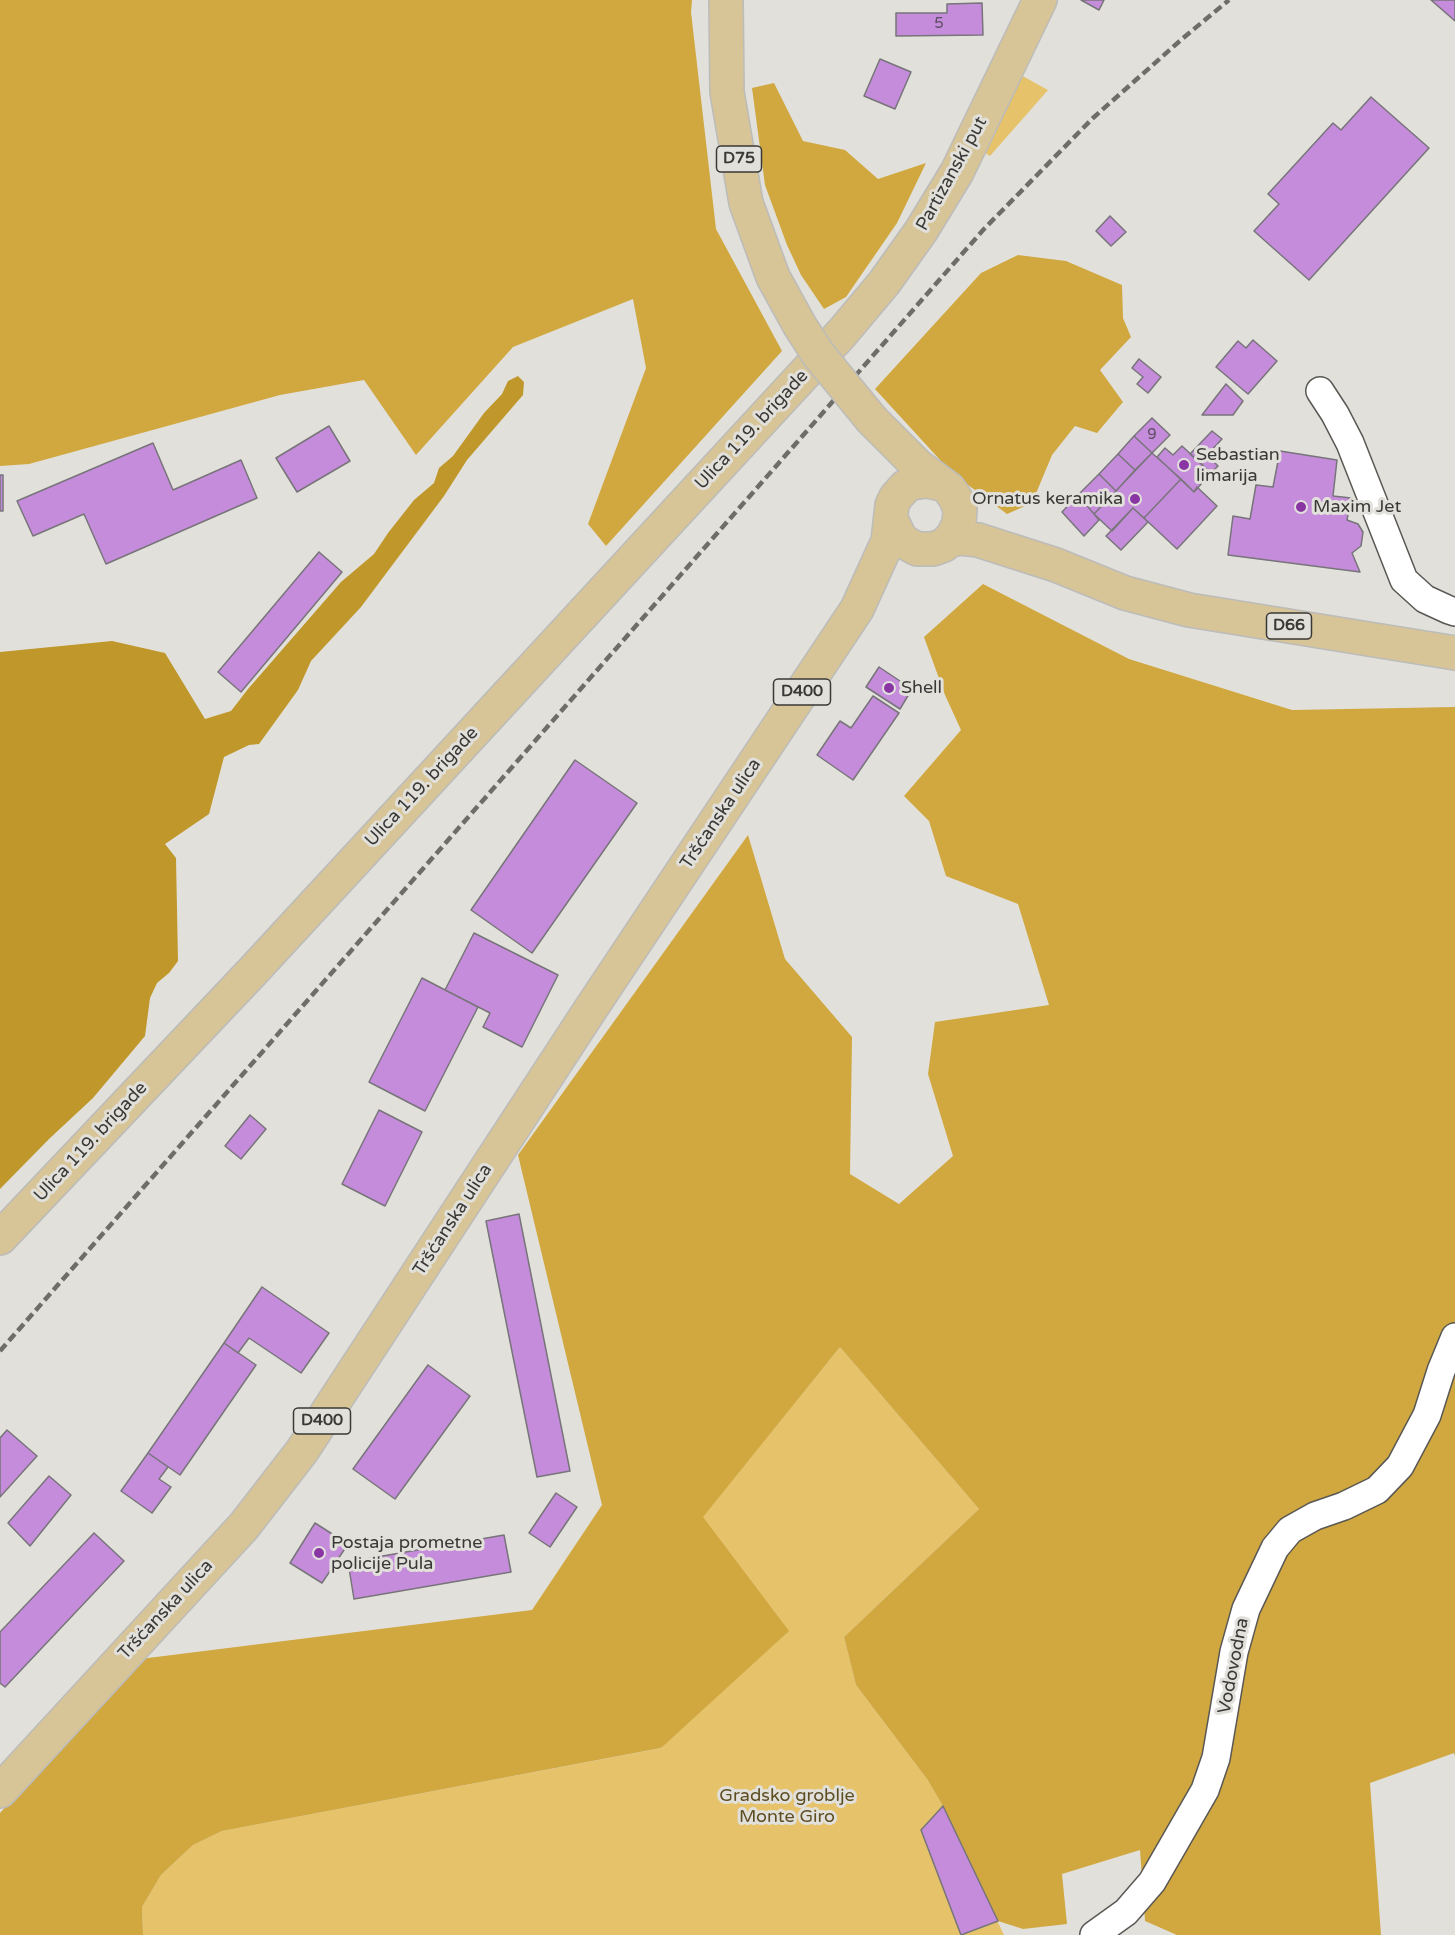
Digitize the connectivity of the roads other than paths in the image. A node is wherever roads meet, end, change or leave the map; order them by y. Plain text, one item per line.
1 (726, 0) edge
2 (1040, 0) edge
3 (842, 333) joint
4 (1320, 391) dead end
5 (874, 423) junction
6 (949, 491) junction
7 (894, 509) junction
8 (937, 545) junction
9 (1056, 565) junction
10 (857, 609) junction
11 (1455, 612) edge
12 (1455, 653) edge
13 (0, 1238) edge
14 (1455, 1337) edge
15 (0, 1791) edge
16 (1094, 1935) edge

1 - 5 main road, D75, bridge
2 - 3 main road, Partizanski put
3 - 13 main road, Ulica 119. brigade
4 - 11 street
5 - 6 main road, D75
5 - 7 main road, D75
6 - 7 main road
6 - 8 main road
6 - 9 main road, D66
7 - 8 main road, D66
7 - 10 main road, D400
8 - 9 main road, D66
8 - 10 main road, D400
9 - 12 main road, D66
10 - 15 main road, Tršćanska ulica / D400
14 - 16 street, Vodovodna

